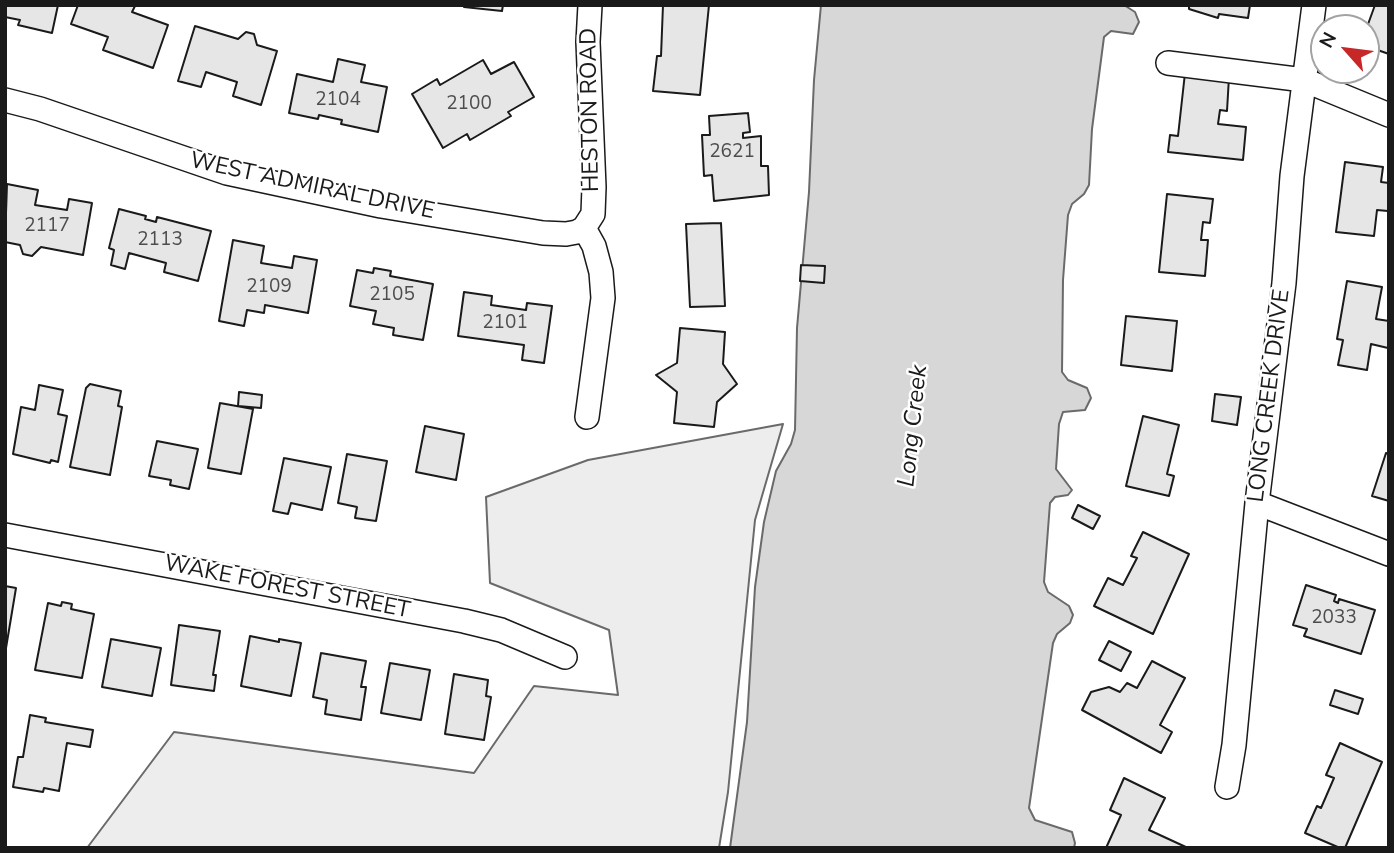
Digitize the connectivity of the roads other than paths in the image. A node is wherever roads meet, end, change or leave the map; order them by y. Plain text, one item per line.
1 (590, 5) edge
2 (1314, 5) edge
3 (1168, 63) dead end
4 (1304, 80) junction
5 (5, 100) edge
6 (1389, 115) edge
7 (584, 228) junction
8 (587, 417) dead end
9 (1257, 503) junction
10 (5, 535) edge
11 (1389, 554) edge
12 (565, 657) dead end
13 (1227, 787) dead end

1 - 7 street, HESTON ROAD
2 - 4 street, LONG CREEK DRIVE
3 - 4 street
4 - 6 street
4 - 9 street, LONG CREEK DRIVE
5 - 7 street, WEST ADMIRAL DRIVE
7 - 8 street
9 - 11 street
9 - 13 street, LONG CREEK DRIVE
10 - 12 street, WAKE FOREST STREET

